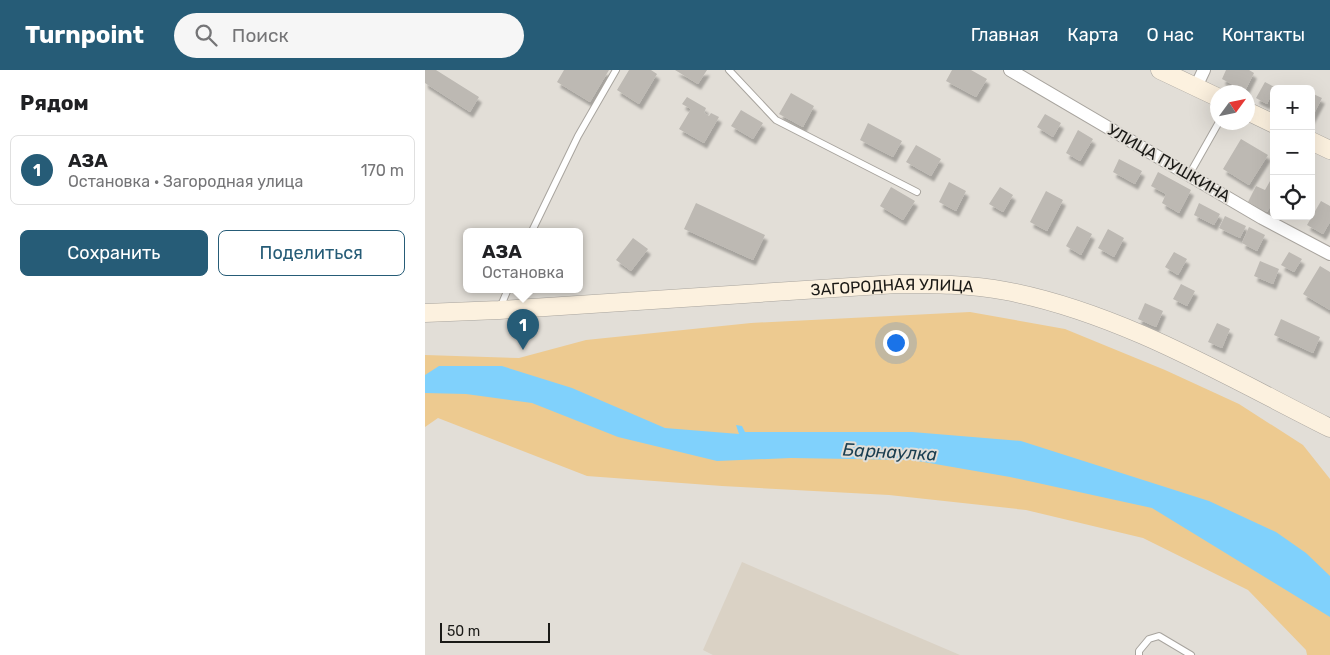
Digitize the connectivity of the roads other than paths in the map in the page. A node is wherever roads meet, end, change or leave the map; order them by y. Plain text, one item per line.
1 (616, 70) edge
2 (729, 70) edge
3 (1010, 70) edge
4 (1160, 70) edge
5 (1204, 70) edge
6 (1195, 87) junction
7 (1210, 94) edge
8 (1255, 115) edge
9 (1270, 122) edge
10 (1214, 130) edge
11 (1315, 143) edge
12 (1330, 150) edge
13 (1189, 175) junction
14 (917, 192) dead end
15 (533, 228) edge
16 (1330, 254) edge
17 (506, 293) edge
18 (499, 310) junction
19 (425, 313) edge
20 (1330, 428) edge
21 (1139, 655) edge
22 (1191, 655) edge

1 - 15 lane
2 - 14 lane
3 - 13 street, УЛИЦА ПУШКИНА
4 - 6 main road
5 - 6 street
6 - 7 main road
8 - 9 main road
10 - 13 lane
11 - 12 main road
13 - 16 street, УЛИЦА ПУШКИНА
17 - 18 lane
18 - 19 main road, ЗАГОРОДНАЯ УЛИЦА
18 - 20 main road, ЗАГОРОДНАЯ УЛИЦА
21 - 22 lane

